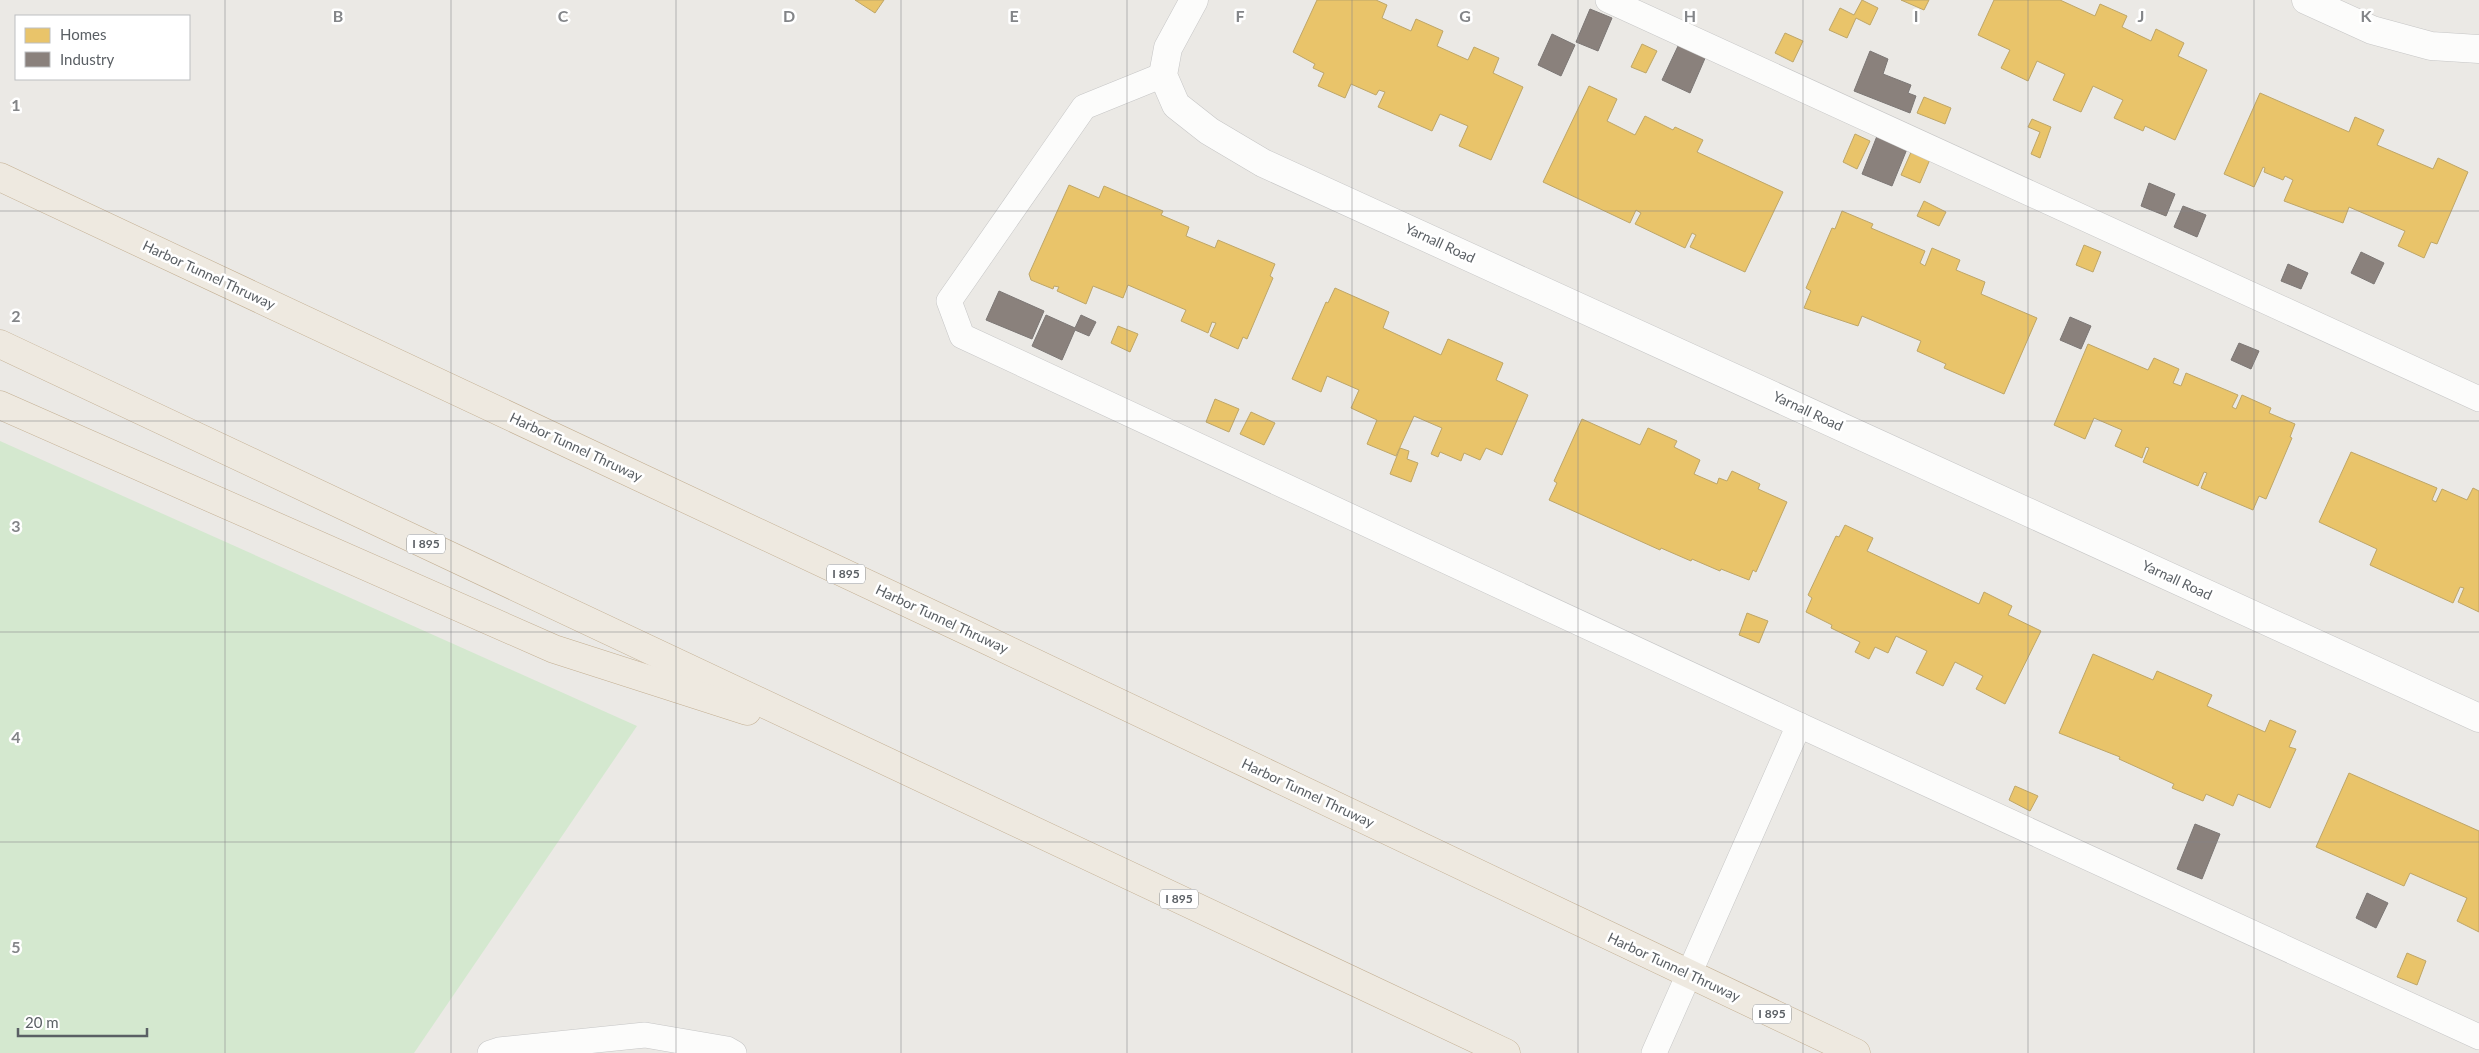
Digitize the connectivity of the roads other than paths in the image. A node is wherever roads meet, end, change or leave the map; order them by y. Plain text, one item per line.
1 (1194, 0) edge
2 (1608, 0) edge
3 (2306, 0) edge
4 (2479, 48) edge
5 (1163, 75) junction
6 (0, 177) edge
7 (0, 344) edge
8 (2479, 399) edge
9 (0, 405) edge
10 (2479, 718) edge
11 (1799, 725) junction
12 (852, 745) junction
13 (1689, 975) junction
14 (2479, 1037) edge
15 (490, 1053) edge
16 (734, 1053) edge
17 (1506, 1053) edge
18 (1654, 1053) edge
19 (1856, 1053) edge

1 - 5 street
2 - 8 lane
3 - 4 street
5 - 10 street, Yarnall Road
5 - 11 lane
6 - 13 highway, Harbor Tunnel Thruway / I 895
7 - 12 highway, I 895
9 - 12 highway
11 - 13 lane
11 - 14 lane
12 - 17 highway, I 895
13 - 18 lane
13 - 19 highway, Harbor Tunnel Thruway / I 895
15 - 16 lane

